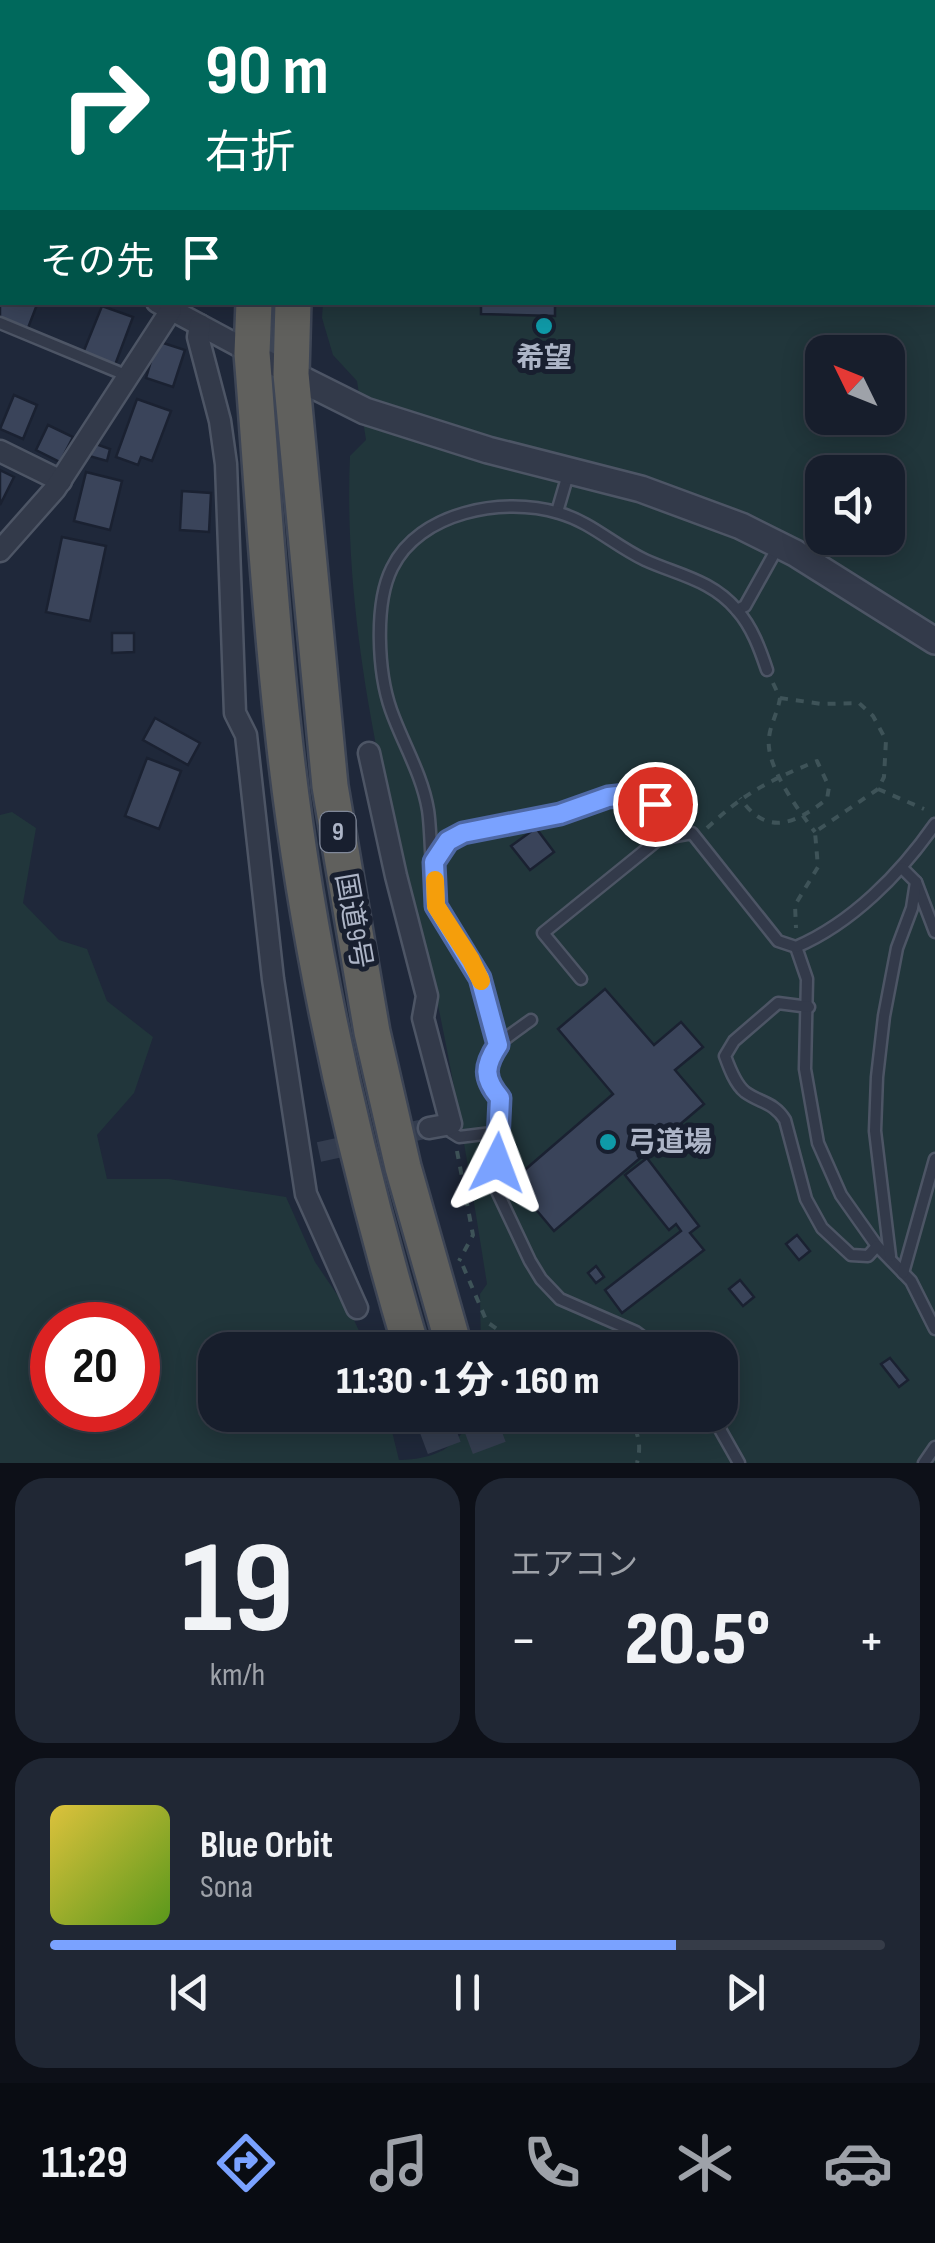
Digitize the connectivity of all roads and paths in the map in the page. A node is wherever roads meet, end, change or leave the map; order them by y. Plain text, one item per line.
1 (254, 305) edge
2 (293, 305) edge
3 (164, 306) edge
4 (0, 323) edge
5 (200, 326) junction
6 (252, 353) junction
7 (291, 374) junction
8 (128, 376) junction
9 (0, 451) edge
10 (569, 471) junction
11 (61, 481) junction
12 (557, 512) junction
13 (778, 545) junction
14 (0, 552) edge
15 (737, 610) junction
16 (935, 641) edge
17 (767, 670) joint
18 (780, 698) junction
19 (370, 753) dead end
20 (780, 777) junction
21 (878, 789) junction
22 (740, 798) junction
23 (935, 813) edge
24 (802, 815) junction
25 (935, 824) edge
26 (815, 832) junction
27 (696, 838) junction
28 (659, 839) junction
29 (434, 862) junction
30 (902, 868) junction
31 (916, 882) junction
32 (935, 932) edge
33 (796, 947) junction
34 (581, 979) dead end
35 (808, 1007) junction
36 (532, 1020) dead end
37 (498, 1045) junction
38 (428, 1128) tunnel mouth
39 (451, 1128) junction
40 (500, 1132) junction
41 (935, 1159) edge
42 (877, 1246) junction
43 (890, 1257) junction
44 (446, 1267) junction
45 (903, 1273) junction
46 (357, 1308) dead end
47 (935, 1329) edge
48 (407, 1332) edge
49 (453, 1332) edge
50 (502, 1332) edge
51 (636, 1332) edge
52 (637, 1432) edge
53 (722, 1432) edge
54 (935, 1447) edge
55 (636, 1463) edge
56 (739, 1463) edge
57 (924, 1463) edge

1 - 6 highway, 国道9号 / 9
2 - 7 highway, 国道9号 / 9
3 - 5 street
3 - 8 street
4 - 8 lane
5 - 6 street
5 - 46 street
6 - 7 street
6 - 48 highway, 国道9号 / 9
7 - 10 street
7 - 44 highway, 国道9号 / 9
8 - 11 street
9 - 11 street
10 - 12 lane
10 - 13 street
11 - 14 street
12 - 15 lane
12 - 29 lane
13 - 15 lane
13 - 16 street
15 - 17 lane
17 - 18 path
18 - 20 path
18 - 21 path
19 - 39 street
20 - 22 path
20 - 24 path
20 - 24 path
21 - 23 path
21 - 26 path
22 - 24 path
22 - 27 path
24 - 26 path
25 - 30 lane
26 - 33 path
27 - 28 lane
27 - 33 lane
28 - 29 lane
28 - 34 lane
29 - 37 lane
30 - 31 lane
30 - 33 lane
31 - 32 lane
31 - 43 lane
33 - 35 lane
35 - 42 lane
35 - 42 lane
36 - 37 lane
37 - 40 lane
38 - 39 street
39 - 40 lane
39 - 44 path
40 - 51 lane
41 - 45 lane
42 - 43 lane
43 - 45 lane
44 - 49 highway, 国道9号 / 9
44 - 50 path
45 - 47 lane
52 - 55 path
53 - 56 lane
54 - 57 lane

